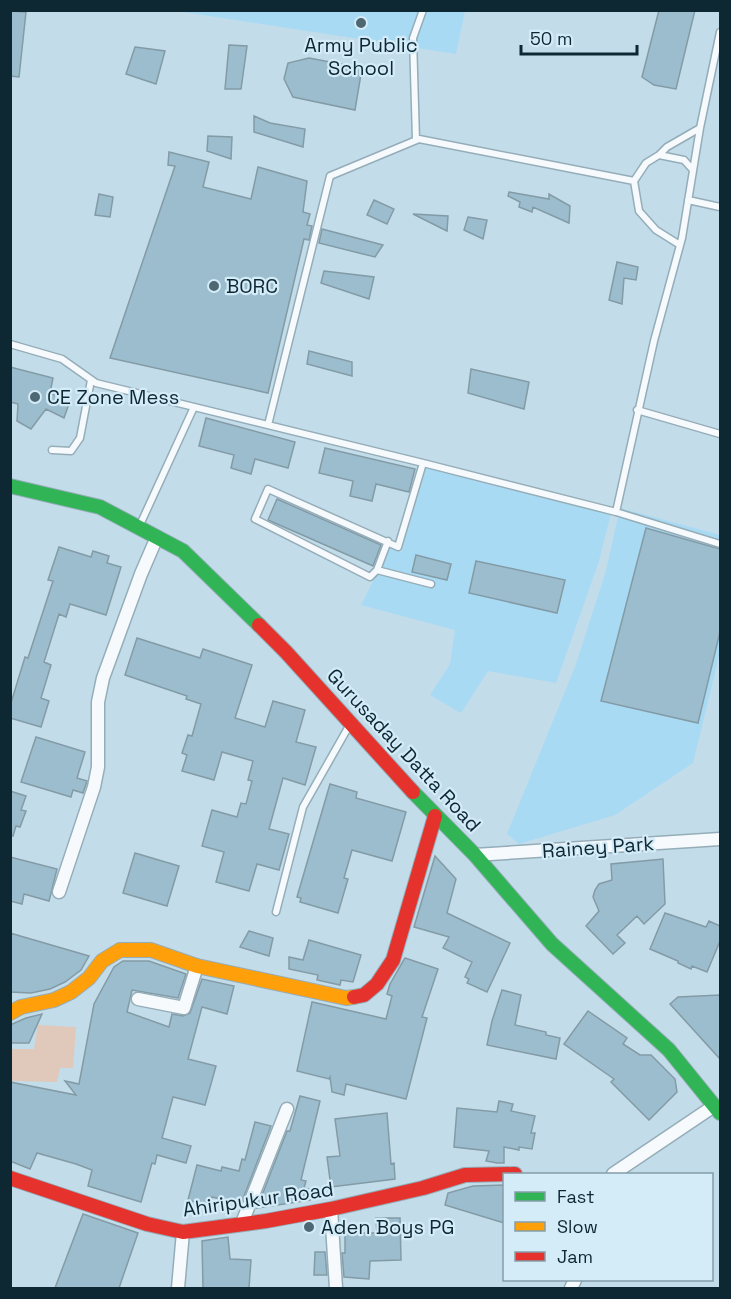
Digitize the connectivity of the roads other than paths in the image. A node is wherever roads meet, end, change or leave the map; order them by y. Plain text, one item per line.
1 (423, 10) edge
2 (720, 32) edge
3 (712, 72) junction
4 (720, 72) edge
5 (699, 128) junction
6 (417, 140) junction
7 (659, 155) junction
8 (693, 170) junction
9 (634, 181) junction
10 (688, 200) junction
11 (720, 207) edge
12 (680, 245) junction
13 (10, 344) edge
14 (91, 380) junction
15 (194, 407) junction
16 (637, 410) junction
17 (268, 425) junction
18 (720, 434) edge
19 (52, 450) dead end
20 (423, 463) junction
21 (10, 486) edge
22 (616, 512) junction
23 (138, 527) junction
24 (157, 537) junction
25 (388, 541) junction
26 (720, 544) edge
27 (377, 570) junction
28 (431, 584) dead end
29 (351, 723) junction
30 (435, 816) junction
31 (720, 839) edge
32 (475, 855) junction
33 (60, 892) dead end
34 (276, 912) dead end
35 (197, 966) junction
36 (138, 999) dead end
37 (10, 1013) edge
38 (287, 1108) dead end
39 (717, 1110) edge
40 (615, 1173) edge
41 (503, 1174) edge
42 (10, 1178) edge
43 (331, 1209) junction
44 (242, 1223) junction
45 (183, 1232) junction
46 (178, 1288) edge
47 (336, 1288) edge

1 - 6 lane
2 - 3 lane
3 - 4 lane
3 - 5 lane
5 - 7 lane
5 - 8 lane
6 - 9 lane
6 - 17 lane
7 - 8 lane
7 - 9 lane
8 - 10 lane
9 - 12 lane
10 - 11 lane
10 - 12 lane
12 - 16 lane
13 - 14 lane
14 - 15 lane
14 - 19 lane
15 - 17 lane
15 - 23 lane
16 - 18 lane
16 - 22 lane
17 - 20 lane
20 - 22 lane
20 - 25 lane
21 - 23 street, Gurusaday Datta Road
22 - 26 lane
23 - 24 street, Gurusaday Datta Road
24 - 29 street, Gurusaday Datta Road
24 - 33 street
25 - 27 lane
25 - 27 lane
27 - 28 lane
29 - 30 street, Gurusaday Datta Road
29 - 34 lane
30 - 32 street, Gurusaday Datta Road
30 - 35 street
31 - 32 street, Rainey Park
32 - 39 street, Gurusaday Datta Road
35 - 36 street
35 - 37 street
38 - 44 street
39 - 40 street
41 - 43 street, Ahiripukur Road
42 - 45 street, Ahiripukur Road
43 - 44 street, Ahiripukur Road
43 - 47 street
44 - 45 street, Ahiripukur Road
45 - 46 street

